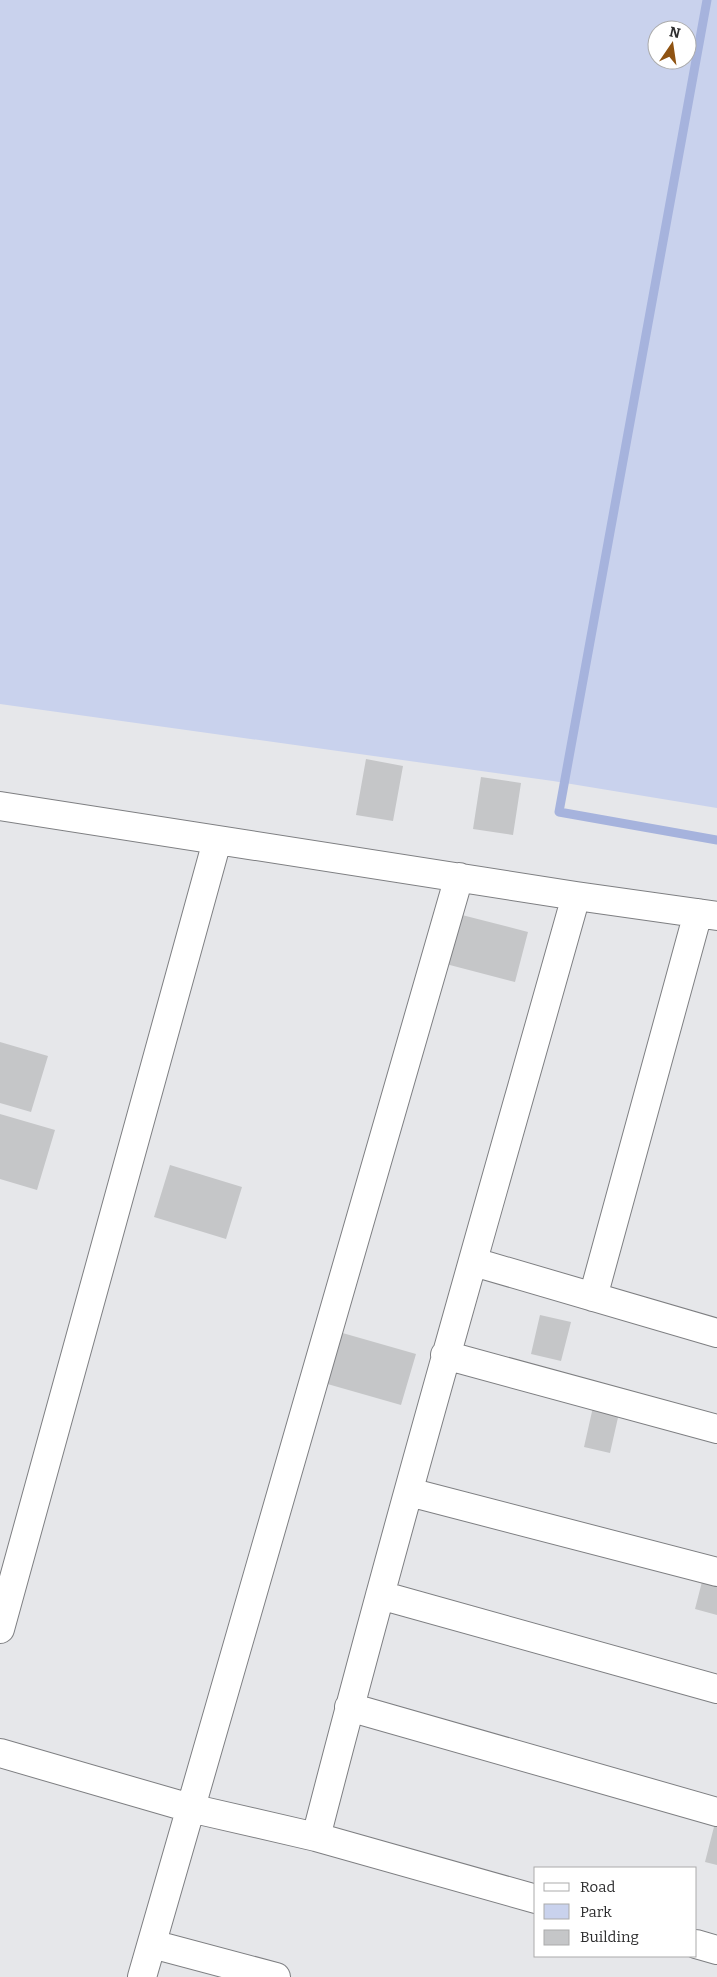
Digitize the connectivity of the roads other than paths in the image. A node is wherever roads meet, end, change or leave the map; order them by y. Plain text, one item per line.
1 (0, 806) edge
2 (217, 841) junction
3 (459, 877) junction
4 (576, 896) junction
5 (707, 914) edge
6 (474, 1262) junction
7 (593, 1296) junction
8 (717, 1333) edge
9 (445, 1355) junction
10 (717, 1429) edge
11 (409, 1492) junction
12 (717, 1572) edge
13 (380, 1595) junction
14 (0, 1629) edge
15 (717, 1689) edge
16 (349, 1707) junction
17 (0, 1753) edge
18 (190, 1808) junction
19 (717, 1812) edge
20 (316, 1837) junction
21 (534, 1898) edge
22 (152, 1944) junction
23 (697, 1944) edge
24 (717, 1950) edge
25 (142, 1977) edge
26 (276, 1977) edge

1 - 2 street
2 - 3 street
2 - 14 street
3 - 4 street
3 - 18 street
4 - 5 street
4 - 6 street
5 - 7 street
6 - 7 street
6 - 9 street
7 - 8 street
9 - 10 street
9 - 11 street
11 - 12 street
11 - 13 street
13 - 15 street
13 - 16 street
16 - 19 street
16 - 20 street
17 - 18 street
18 - 20 street
18 - 22 street
20 - 21 street
22 - 25 street
22 - 26 street
23 - 24 street

